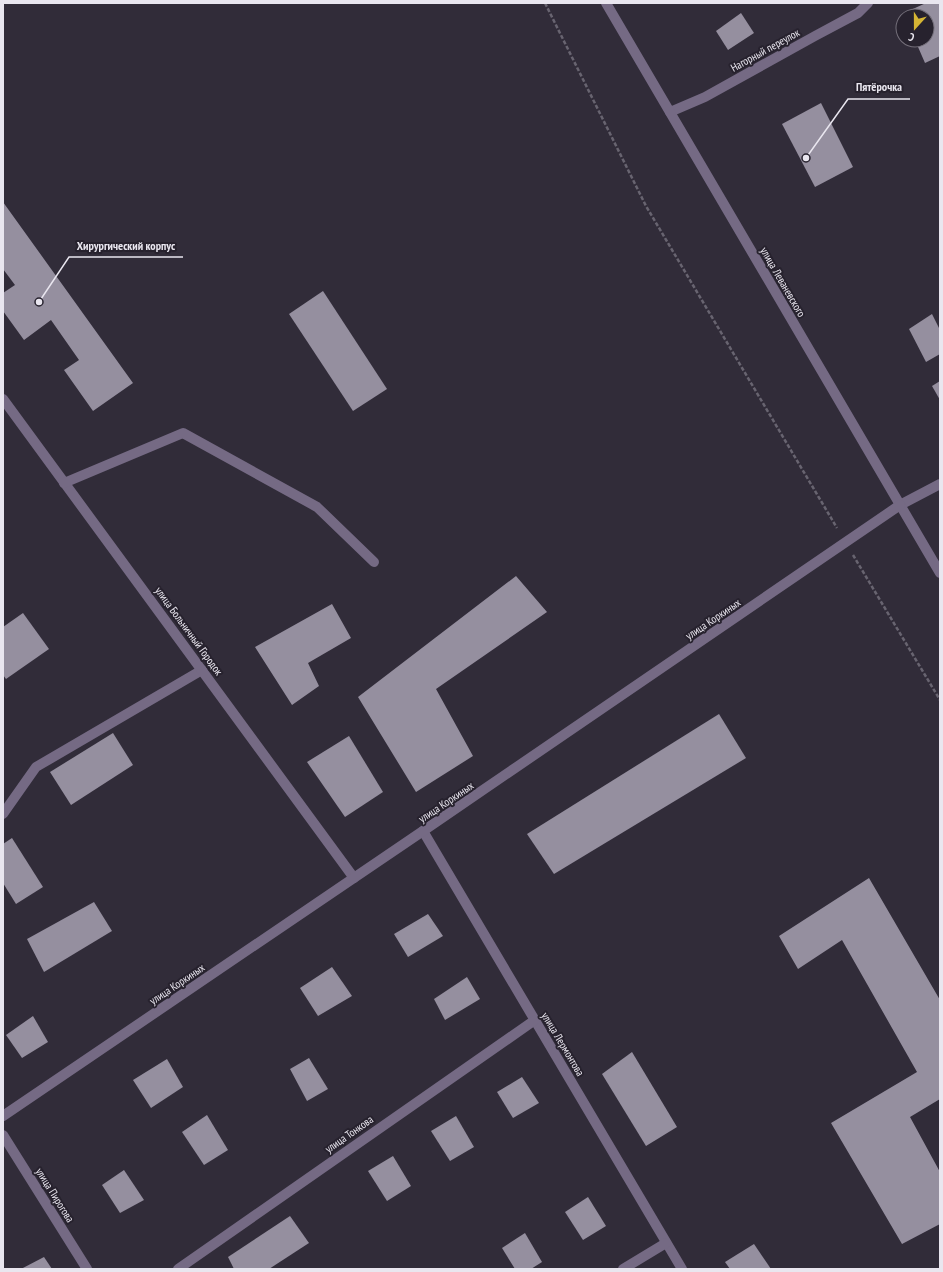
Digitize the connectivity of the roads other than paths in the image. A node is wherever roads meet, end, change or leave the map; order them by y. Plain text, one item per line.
1 (606, 3) edge
2 (868, 3) edge
3 (670, 112) junction
4 (3, 400) edge
5 (64, 483) junction
6 (940, 484) edge
7 (900, 505) junction
8 (374, 562) dead end
9 (940, 573) edge
10 (202, 670) junction
11 (3, 814) edge
12 (423, 832) junction
13 (354, 878) junction
14 (535, 1020) junction
15 (3, 1116) edge
16 (3, 1135) edge
17 (666, 1243) junction
18 (87, 1269) edge
19 (178, 1269) edge
20 (623, 1269) edge
21 (682, 1269) edge

1 - 3 street, улица Леваневского
2 - 3 street, Нагорный переулок
3 - 7 street, улица Леваневского
4 - 5 street, улица Больничный Городок
5 - 8 street
5 - 10 street, улица Больничный Городок
6 - 7 street, улица Коркиных
7 - 9 street, улица Леваневского
7 - 12 street, улица Коркиных
10 - 11 street
10 - 13 street, улица Больничный Городок
12 - 13 street, улица Коркиных
12 - 14 street, улица Лермонтова
13 - 15 street, улица Коркиных
14 - 17 street, улица Лермонтова
14 - 19 street, улица Тонкова
16 - 18 street, улица Пирогова
17 - 20 street
17 - 21 street, улица Лермонтова

